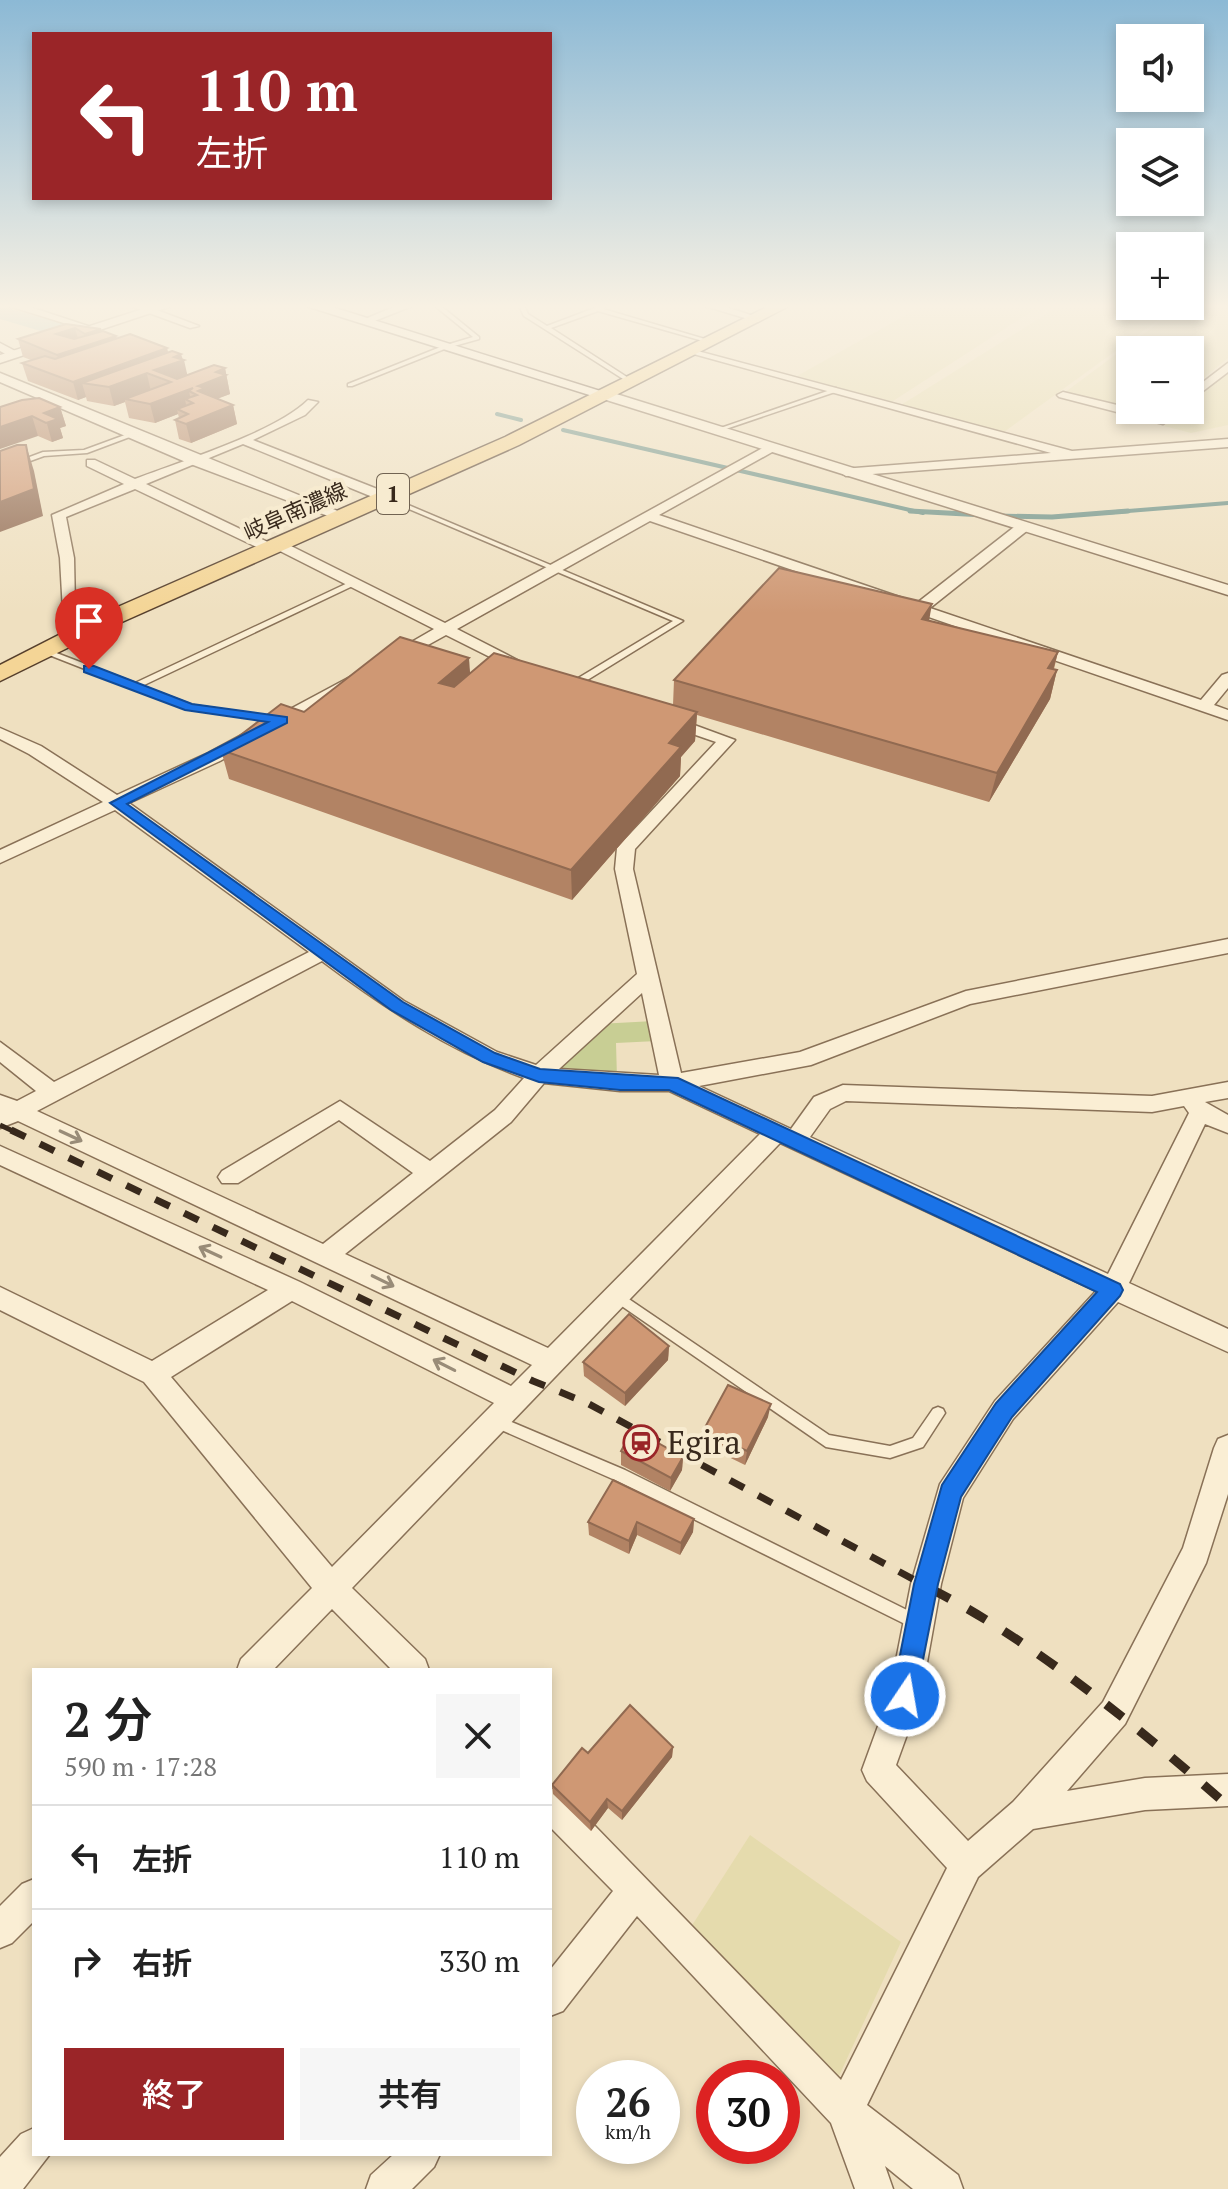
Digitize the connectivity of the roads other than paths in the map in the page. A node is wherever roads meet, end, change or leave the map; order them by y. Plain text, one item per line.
1 (73, 408) edge
2 (306, 408) edge
3 (577, 408) edge
4 (645, 408) edge
5 (782, 408) edge
6 (902, 408) edge
7 (1158, 424) edge
8 (1151, 430) dead end
9 (715, 431) junction
10 (133, 434) junction
11 (1139, 439) dead end
12 (243, 440) junction
13 (1228, 443) edge
14 (770, 448) junction
15 (1127, 449) junction
16 (1069, 454) junction
17 (88, 457) junction
18 (193, 460) junction
19 (0, 470) edge
20 (846, 472) junction
21 (134, 484) junction
22 (385, 497) junction
23 (342, 516) junction
24 (649, 516) junction
25 (1021, 526) junction
26 (274, 546) junction
27 (553, 569) junction
28 (355, 583) junction
29 (1228, 590) edge
30 (919, 609) junction
31 (96, 625) junction
32 (444, 629) junction
33 (43, 651) junction
34 (0, 674) edge
35 (532, 674) edge
36 (1228, 678) edge
37 (135, 686) junction
38 (563, 686) joint
39 (596, 697) edge
40 (1204, 707) junction
41 (651, 714) edge
42 (1228, 715) edge
43 (282, 720) junction
44 (0, 733) edge
45 (117, 803) junction
46 (0, 857) edge
47 (1228, 946) edge
48 (324, 952) junction
49 (650, 974) junction
50 (0, 1050) edge
51 (539, 1075) junction
52 (672, 1083) junction
53 (1228, 1090) edge
54 (52, 1092) junction
55 (1195, 1105) junction
56 (6, 1111) edge
57 (1228, 1124) edge
58 (786, 1136) junction
59 (0, 1155) edge
60 (430, 1173) junction
61 (230, 1177) dead end
62 (327, 1254) junction
63 (291, 1289) junction
64 (1113, 1290) junction
65 (616, 1296) junction
66 (0, 1298) edge
67 (1228, 1341) edge
68 (551, 1362) junction
69 (153, 1374) junction
70 (514, 1400) junction
71 (938, 1413) dead end
72 (494, 1420) junction
73 (1228, 1448) edge
74 (331, 1588) junction
75 (920, 1623) junction
76 (254, 1668) edge
77 (412, 1668) edge
78 (1228, 1790) edge
79 (552, 1806) edge
80 (1025, 1814) junction
81 (966, 1865) junction
82 (636, 1890) junction
83 (32, 1898) edge
84 (0, 1931) edge
85 (552, 1995) edge
86 (845, 2111) junction
87 (32, 2149) edge
88 (419, 2156) edge
89 (0, 2186) edge
90 (385, 2189) edge
91 (874, 2189) edge
92 (944, 2189) edge

1 - 10 street
2 - 12 street
3 - 22 main road, 岐阜南濃線 / 1
4 - 9 street
5 - 9 lane
6 - 16 street
7 - 8 street
9 - 14 street
10 - 17 lane
10 - 18 street
11 - 15 street
12 - 18 street
12 - 22 street
13 - 15 street
14 - 20 street
14 - 24 street
15 - 16 street
16 - 20 street
17 - 19 lane
17 - 21 street
18 - 21 street
18 - 23 street
20 - 25 street
21 - 26 street
21 - 31 street
22 - 23 main road, 岐阜南濃線 / 1
22 - 27 lane
23 - 26 main road, 岐阜南濃線 / 1
24 - 27 street
24 - 30 street
25 - 29 street
25 - 30 street
26 - 28 street
26 - 31 main road, 岐阜南濃線 / 1
27 - 32 street
27 - 38 lane
28 - 32 street
28 - 37 lane
30 - 40 street
31 - 33 main road, 岐阜南濃線 / 1
32 - 35 street
32 - 43 street
33 - 34 main road, 岐阜南濃線 / 1
33 - 37 lane
36 - 40 street
37 - 43 lane
38 - 39 street
40 - 42 street
41 - 49 street
43 - 45 street
44 - 45 street
45 - 46 street
45 - 48 street
47 - 52 street
48 - 51 street
48 - 54 street
49 - 51 street
49 - 52 street
50 - 54 street
51 - 52 street
51 - 60 street
52 - 58 street
53 - 55 street
54 - 56 street
55 - 57 street
55 - 58 street
55 - 64 street
56 -> 62 street
58 - 64 street
58 - 65 street
63 -> 59 street
60 - 61 street
60 - 62 street
62 -> 68 street
63 - 69 street
70 -> 63 street
64 - 67 street
64 - 75 street
65 - 68 street
65 - 71 lane
66 - 69 street
68 - 70 street
69 - 74 street
70 - 72 street
72 - 74 street
72 - 75 lane
73 - 80 street
74 - 76 street
74 - 77 street
75 - 81 street
78 - 80 street
79 - 82 street
80 - 81 street
81 - 86 street
82 - 85 street
82 - 86 street
83 - 84 street
86 - 91 street
86 - 92 street
87 - 89 street
88 - 90 street

